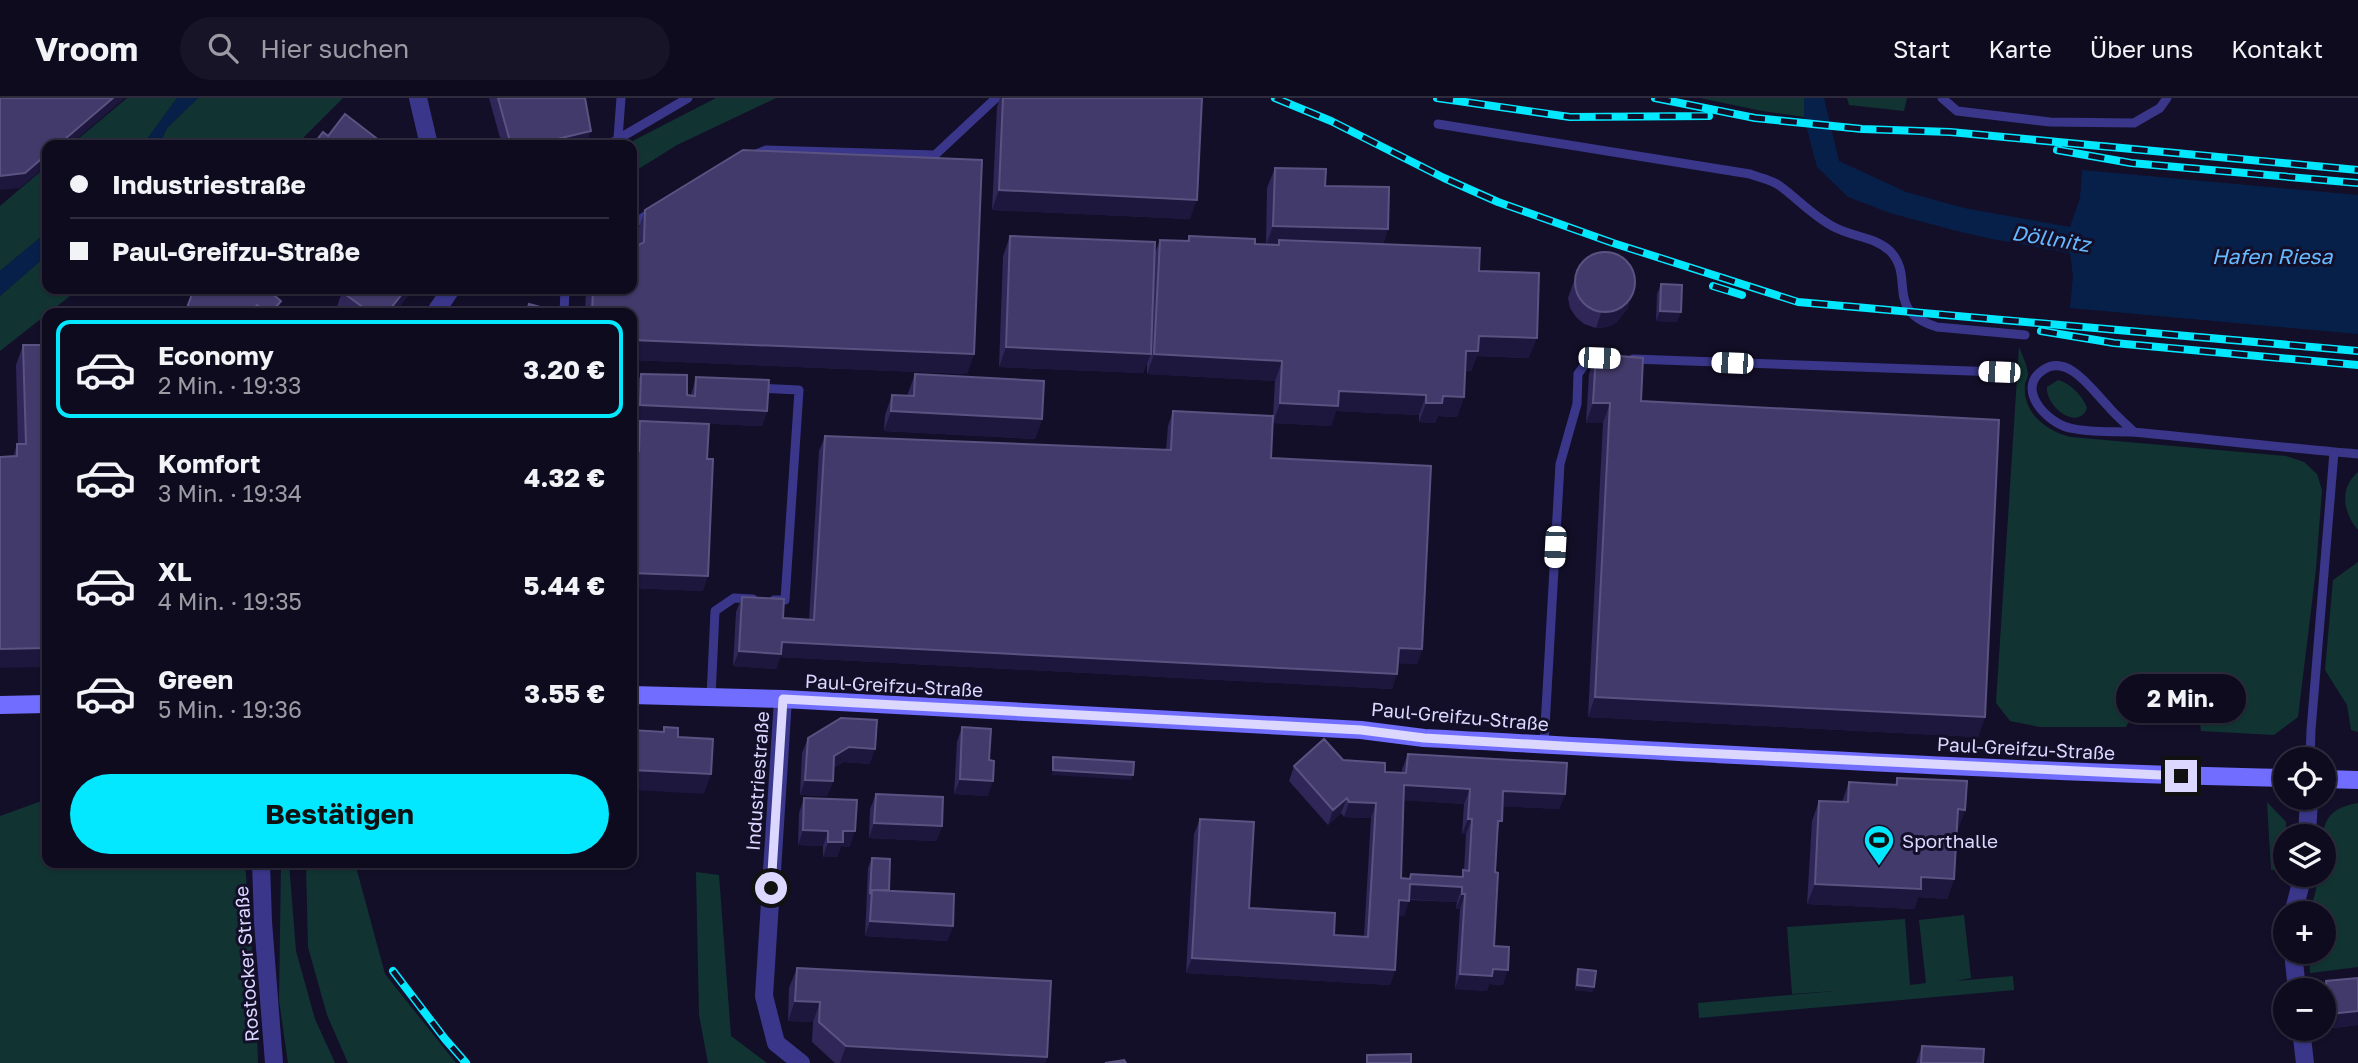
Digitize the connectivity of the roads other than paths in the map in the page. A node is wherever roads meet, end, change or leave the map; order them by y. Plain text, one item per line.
1 (418, 98) edge
2 (621, 98) edge
3 (688, 98) edge
4 (996, 98) edge
5 (1942, 98) edge
6 (2167, 98) edge
7 (1438, 124) dead end
8 (618, 138) junction
9 (428, 140) edge
10 (615, 140) edge
11 (744, 158) edge
12 (656, 209) edge
13 (637, 222) edge
14 (2025, 335) dead end
15 (1613, 359) edge
16 (1626, 359) edge
17 (1999, 372) dead end
18 (637, 382) edge
19 (660, 384) edge
20 (743, 387) edge
21 (2134, 432) junction
22 (2334, 452) junction
23 (2358, 454) edge
24 (637, 695) edge
25 (711, 697) junction
26 (783, 699) junction
27 (42, 704) edge
28 (0, 705) edge
29 (1544, 744) junction
30 (2311, 747) edge
31 (2273, 778) edge
32 (2336, 779) edge
33 (2358, 780) edge
34 (261, 868) edge
35 (2302, 1041) edge
36 (274, 1063) edge
37 (801, 1063) edge
38 (2305, 1063) edge

1 - 9 street
2 - 8 lane
3 - 8 lane
4 - 11 lane
5 - 6 lane
7 - 14 lane
8 - 10 lane
12 - 13 lane
15 - 29 lane
16 - 17 lane
18 - 19 lane
20 - 25 lane
21 - 21 lane
21 - 22 lane
22 - 23 lane
22 - 30 lane
24 - 25 main road, Paul-Greifzu-Straße
25 - 26 main road, Paul-Greifzu-Straße
26 - 29 main road, Paul-Greifzu-Straße
26 - 37 street, Industriestraße
27 - 28 main road
29 - 31 main road, Paul-Greifzu-Straße
32 - 33 main road
34 - 36 street, Rostocker Straße
35 - 38 street

